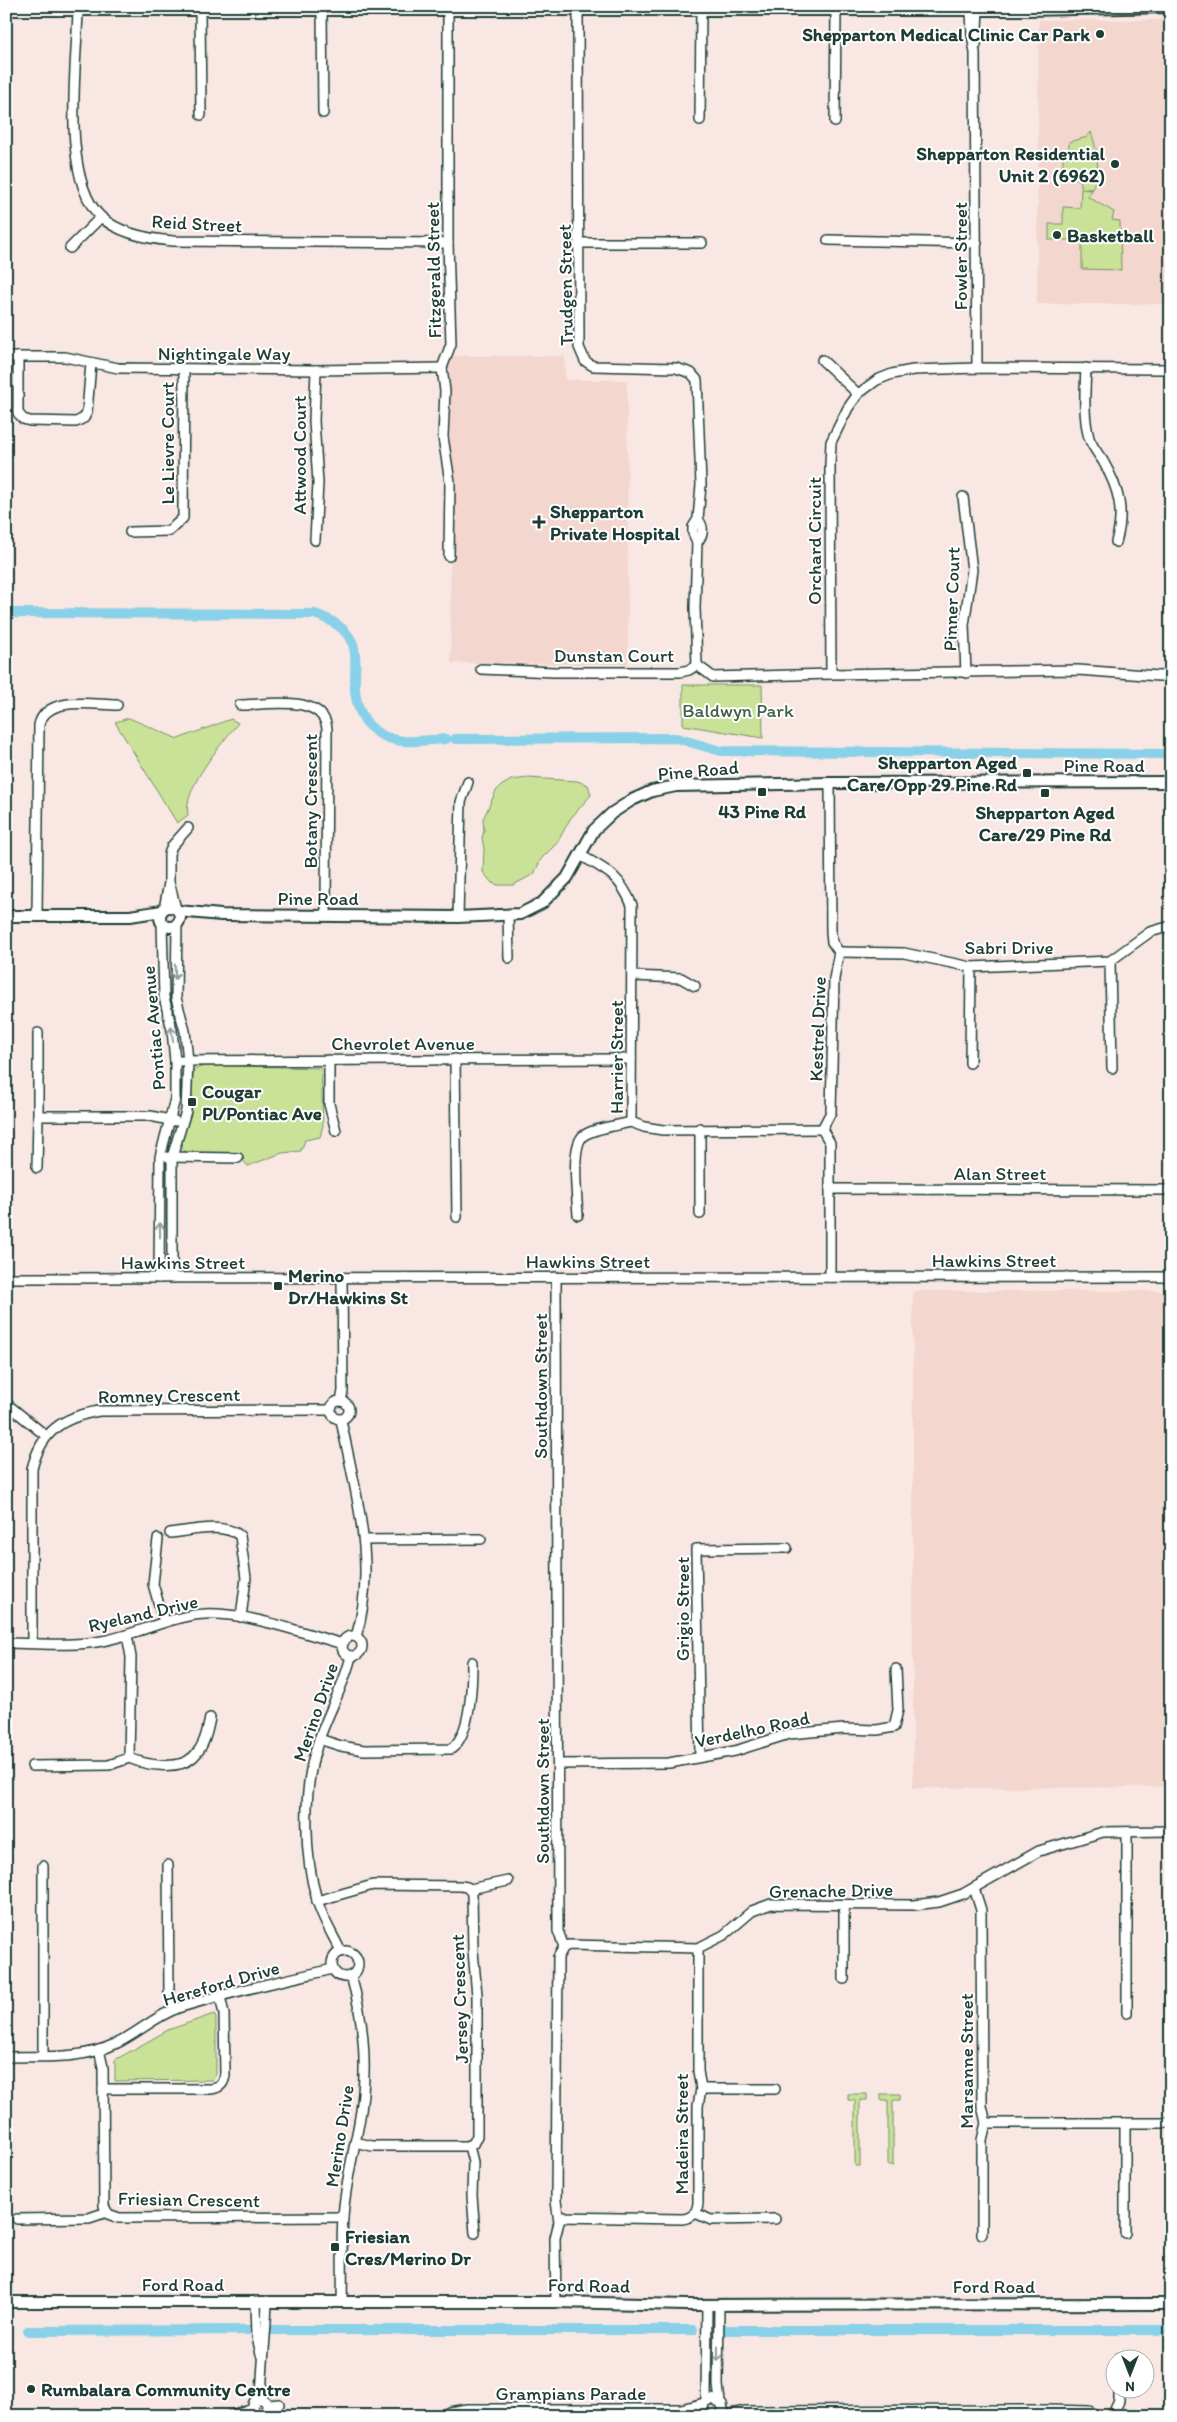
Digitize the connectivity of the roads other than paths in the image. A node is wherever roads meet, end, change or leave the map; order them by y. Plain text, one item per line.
1 (1171, 7) edge
2 (476, 8) edge
3 (609, 8) edge
4 (900, 8) edge
5 (1026, 8) edge
6 (326, 9) edge
7 (1143, 9) junction
8 (6, 10) edge
9 (78, 10) junction
10 (200, 10) junction
11 (448, 10) junction
12 (578, 10) junction
13 (701, 10) junction
14 (836, 10) junction
15 (975, 10) junction
16 (1171, 11) edge
17 (323, 113) dead end
18 (201, 115) dead end
19 (700, 120) dead end
20 (835, 122) dead end
21 (101, 217) junction
22 (828, 240) dead end
23 (448, 243) junction
24 (580, 243) junction
25 (702, 243) dead end
26 (977, 243) junction
27 (70, 248) dead end
28 (6, 357) edge
29 (18, 357) junction
30 (822, 360) dead end
31 (91, 363) junction
32 (442, 368) junction
33 (977, 368) junction
34 (1086, 368) junction
35 (1171, 369) edge
36 (184, 370) junction
37 (316, 370) junction
38 (858, 394) junction
39 (963, 497) dead end
40 (130, 532) dead end
41 (315, 540) dead end
42 (1116, 542) dead end
43 (449, 556) dead end
44 (697, 665) junction
45 (481, 669) dead end
46 (966, 673) junction
47 (831, 674) junction
48 (1171, 675) edge
49 (117, 705) dead end
50 (240, 705) dead end
51 (468, 782) dead end
52 (1171, 782) edge
53 (830, 783) junction
54 (188, 828) dead end
55 (580, 855) junction
56 (169, 883) junction
57 (177, 910) junction
58 (221, 915) junction
59 (326, 915) junction
60 (6, 916) edge
61 (37, 916) junction
62 (162, 916) junction
63 (508, 916) junction
64 (458, 917) junction
65 (177, 923) junction
66 (1171, 926) edge
67 (839, 952) junction
68 (509, 958) dead end
69 (1110, 960) junction
70 (971, 967) junction
71 (633, 976) junction
72 (695, 986) dead end
73 (38, 1033) dead end
74 (631, 1058) junction
75 (455, 1059) junction
76 (175, 1060) junction
77 (329, 1060) junction
78 (188, 1061) junction
79 (970, 1063) dead end
80 (1112, 1068) dead end
81 (38, 1116) junction
82 (171, 1120) junction
83 (631, 1122) junction
84 (183, 1123) junction
85 (700, 1128) junction
86 (822, 1129) junction
87 (336, 1131) dead end
88 (160, 1157) junction
89 (172, 1157) junction
90 (238, 1158) dead end
91 (38, 1168) dead end
92 (830, 1189) junction
93 (1171, 1190) edge
94 (700, 1214) dead end
95 (578, 1215) dead end
96 (457, 1217) dead end
97 (556, 1277) junction
98 (830, 1277) junction
99 (6, 1278) edge
100 (159, 1278) junction
101 (172, 1278) junction
102 (342, 1278) junction
103 (1171, 1278) edge
104 (341, 1401) junction
105 (7, 1404) edge
106 (330, 1410) junction
107 (341, 1420) junction
108 (46, 1436) junction
109 (170, 1533) dead end
110 (158, 1540) dead end
111 (364, 1540) junction
112 (481, 1540) dead end
113 (787, 1548) dead end
114 (241, 1617) junction
115 (164, 1622) junction
116 (127, 1635) junction
117 (356, 1637) junction
118 (6, 1643) edge
119 (32, 1643) junction
120 (342, 1644) junction
121 (351, 1656) junction
122 (472, 1662) dead end
123 (896, 1669) dead end
124 (210, 1718) dead end
125 (319, 1739) junction
126 (700, 1757) junction
127 (129, 1758) junction
128 (558, 1764) junction
129 (32, 1766) dead end
130 (1171, 1831) edge
131 (1127, 1832) junction
132 (44, 1866) dead end
133 (168, 1866) dead end
134 (508, 1881) dead end
135 (974, 1888) junction
136 (470, 1889) junction
137 (317, 1901) junction
138 (844, 1905) junction
139 (564, 1947) junction
140 (698, 1948) junction
141 (341, 1952) junction
142 (333, 1969) junction
143 (351, 1976) junction
144 (844, 1978) dead end
145 (220, 1996) junction
146 (175, 2009) junction
147 (1127, 2013) dead end
148 (99, 2050) junction
149 (44, 2056) junction
150 (6, 2057) edge
151 (104, 2089) junction
152 (701, 2089) junction
153 (775, 2089) dead end
154 (986, 2123) junction
155 (1126, 2123) junction
156 (1171, 2123) edge
157 (355, 2142) junction
158 (469, 2146) junction
159 (107, 2212) junction
160 (695, 2213) junction
161 (343, 2217) junction
162 (559, 2217) junction
163 (17, 2219) dead end
164 (775, 2219) dead end
165 (476, 2233) dead end
166 (1126, 2233) dead end
167 (982, 2234) dead end
168 (6, 2302) edge
169 (256, 2302) junction
170 (267, 2302) junction
171 (342, 2302) junction
172 (556, 2302) junction
173 (1171, 2304) edge
174 (707, 2305) junction
175 (719, 2305) junction
176 (262, 2356) junction
177 (1119, 2400) edge
178 (264, 2402) junction
179 (705, 2402) junction
180 (721, 2403) junction
181 (279, 2404) dead end
182 (681, 2409) junction
183 (746, 2411) junction
184 (458, 2413) edge
185 (845, 2413) edge
186 (229, 2416) edge
187 (444, 2416) edge
188 (704, 2416) edge
189 (721, 2416) edge
190 (1098, 2416) edge
191 (1112, 2416) edge

1 - 7 street
2 - 11 street
2 - 12 street
3 - 12 street
3 - 13 street
4 - 14 street
4 - 15 street
5 - 7 street
5 - 15 street
6 - 10 street
6 - 11 street
6 - 17 street
7 - 16 street
8 - 9 street
9 - 10 street
9 - 21 street
10 - 18 street
11 - 23 street, Fitzgerald Street
12 - 24 street, Trudgen Street
13 - 14 street
13 - 19 street
14 - 20 street
15 - 26 street, Fowler Street
21 - 23 street, Reid Street
21 - 27 street
22 - 26 street
23 - 32 street, Fitzgerald Street
24 - 25 street
24 - 44 street, Trudgen Street
26 - 33 street, Fowler Street
28 - 29 street, Nightingale Way
29 - 31 street, Nightingale Way
29 - 31 street
30 - 38 street
31 - 36 street, Nightingale Way
32 - 37 street, Nightingale Way
32 - 43 street, Fitzgerald Street
33 - 34 street, Orchard Circuit
33 - 38 street, Orchard Circuit
34 - 35 street, Orchard Circuit
34 - 42 street
36 - 37 street, Nightingale Way
36 - 40 street, Le Lievre Court
37 - 41 street, Attwood Court
38 - 47 street, Orchard Circuit
39 - 46 street, Pinner Court
44 - 45 street, Dunstan Court
44 - 47 street, Dunstan Court
46 - 47 street
46 - 48 street
49 - 61 street
50 - 59 street, Botany Crescent
51 - 64 street
52 - 53 street, Pine Road
53 - 55 street, Pine Road
53 - 67 street, Kestrel Drive
54 - 56 street
55 - 63 street, Pine Road
55 - 71 street, Harrier Street
56 - 57 street
56 - 62 street, Pontiac Avenue
57 - 58 street, Pine Road
57 - 62 street
57 - 65 street
58 - 59 street, Pine Road
58 - 65 street, Pine Road
59 - 64 street, Pine Road
60 - 61 street
61 - 62 street
62 - 65 street
76 -> 62 street, Pontiac Avenue
63 - 64 street, Pine Road
63 - 68 street
65 -> 78 street, Pontiac Avenue
66 - 69 street
67 - 70 street, Sabri Drive
67 - 86 street, Kestrel Drive
69 - 70 street, Sabri Drive
69 - 80 street
70 - 79 street
71 - 72 street
71 - 74 street, Harrier Street
73 - 81 street
74 - 75 street, Chevrolet Avenue
74 - 83 street, Harrier Street
75 - 77 street, Chevrolet Avenue
75 - 96 street
76 - 78 street, Chevrolet Avenue
76 - 82 street, Pontiac Avenue
77 - 78 street, Chevrolet Avenue
77 - 87 street
78 - 84 street, Pontiac Avenue
81 - 82 street
81 - 91 street
82 - 84 street
82 - 88 street, Pontiac Avenue
83 - 85 street, Harrier Street
83 - 95 street
84 - 89 street, Pontiac Avenue
85 - 86 street, Harrier Street
85 - 94 street
86 - 92 street
88 - 89 street
100 -> 88 street, Pontiac Avenue
89 - 90 street
89 - 101 street, Pontiac Avenue
92 - 93 street, Alan Street
92 - 98 street
97 - 98 street, Hawkins Street
97 - 102 street, Hawkins Street
97 - 128 street, Southdown Street
98 - 103 street, Hawkins Street
99 - 100 street, Hawkins Street
100 - 101 street, Hawkins Street
101 - 102 street, Hawkins Street
102 - 104 street
104 - 106 street
104 - 107 street
105 - 108 street
106 - 107 street
106 - 108 street, Romney Crescent
107 - 111 street
108 - 119 street, Romney Crescent
109 - 114 street
110 - 115 street
111 - 112 street
111 - 117 street
113 - 126 street, Grigio Street
114 - 115 street, Ryeland Drive
114 - 120 street, Ryeland Drive
115 - 116 street, Ryeland Drive
116 - 119 street, Ryeland Drive
116 - 127 street
117 - 120 street
117 - 121 street
118 - 119 street, Ryeland Drive
120 - 121 street
121 - 125 street, Merino Drive
122 - 125 street
123 - 126 street, Verdelho Road
124 - 127 street
125 - 137 street, Merino Drive
126 - 128 street, Verdelho Road
127 - 129 street
128 - 139 street, Southdown Street
130 - 131 street, Grenache Drive
131 - 135 street, Grenache Drive
131 - 147 street
132 - 149 street
133 - 146 street
134 - 136 street
135 - 138 street, Grenache Drive
135 - 154 street, Marsanne Street
136 - 137 street
136 - 158 street, Jersey Crescent
137 - 141 street, Merino Drive
138 - 140 street, Grenache Drive
138 - 144 street
139 - 140 street, Grenache Drive
139 - 162 street, Southdown Street
140 - 152 street, Madeira Street
141 - 142 street
141 - 143 street
142 - 143 street
142 - 145 street, Hereford Drive
143 - 157 street, Merino Drive
145 - 146 street, Hereford Drive
145 - 151 street
146 - 148 street, Hereford Drive
148 - 149 street, Hereford Drive
148 - 151 street, Friesian Crescent
149 - 150 street, Hereford Drive
151 - 159 street, Friesian Crescent
152 - 153 street
152 - 160 street, Madeira Street
154 - 155 street
154 - 167 street, Marsanne Street
155 - 156 street
155 - 166 street
157 - 158 street
157 - 161 street, Merino Drive
158 - 165 street
159 - 161 street, Friesian Crescent
159 - 163 street
160 - 162 street, Madeira Street
160 - 164 street
161 - 171 street, Merino Drive
162 - 172 street, Southdown Street
168 - 169 street, Ford Road
169 - 170 street, Ford Road
169 - 176 street
170 - 171 street, Ford Road
170 - 176 street
171 - 172 street, Ford Road
172 - 174 street, Ford Road
173 - 175 street, Ford Road
174 - 175 street, Ford Road
174 - 179 street
175 -> 180 street
176 - 178 street
177 - 191 street
178 - 181 street
178 - 186 street
179 - 180 street, Grampians Parade
179 - 182 street, Grampians Parade
179 - 188 street
180 - 183 street, Grampians Parade
180 - 189 street
182 - 184 street, Grampians Parade
182 - 188 street, Grampians Parade
183 - 185 street
183 - 189 street
184 - 187 street, Grampians Parade
185 - 190 street

